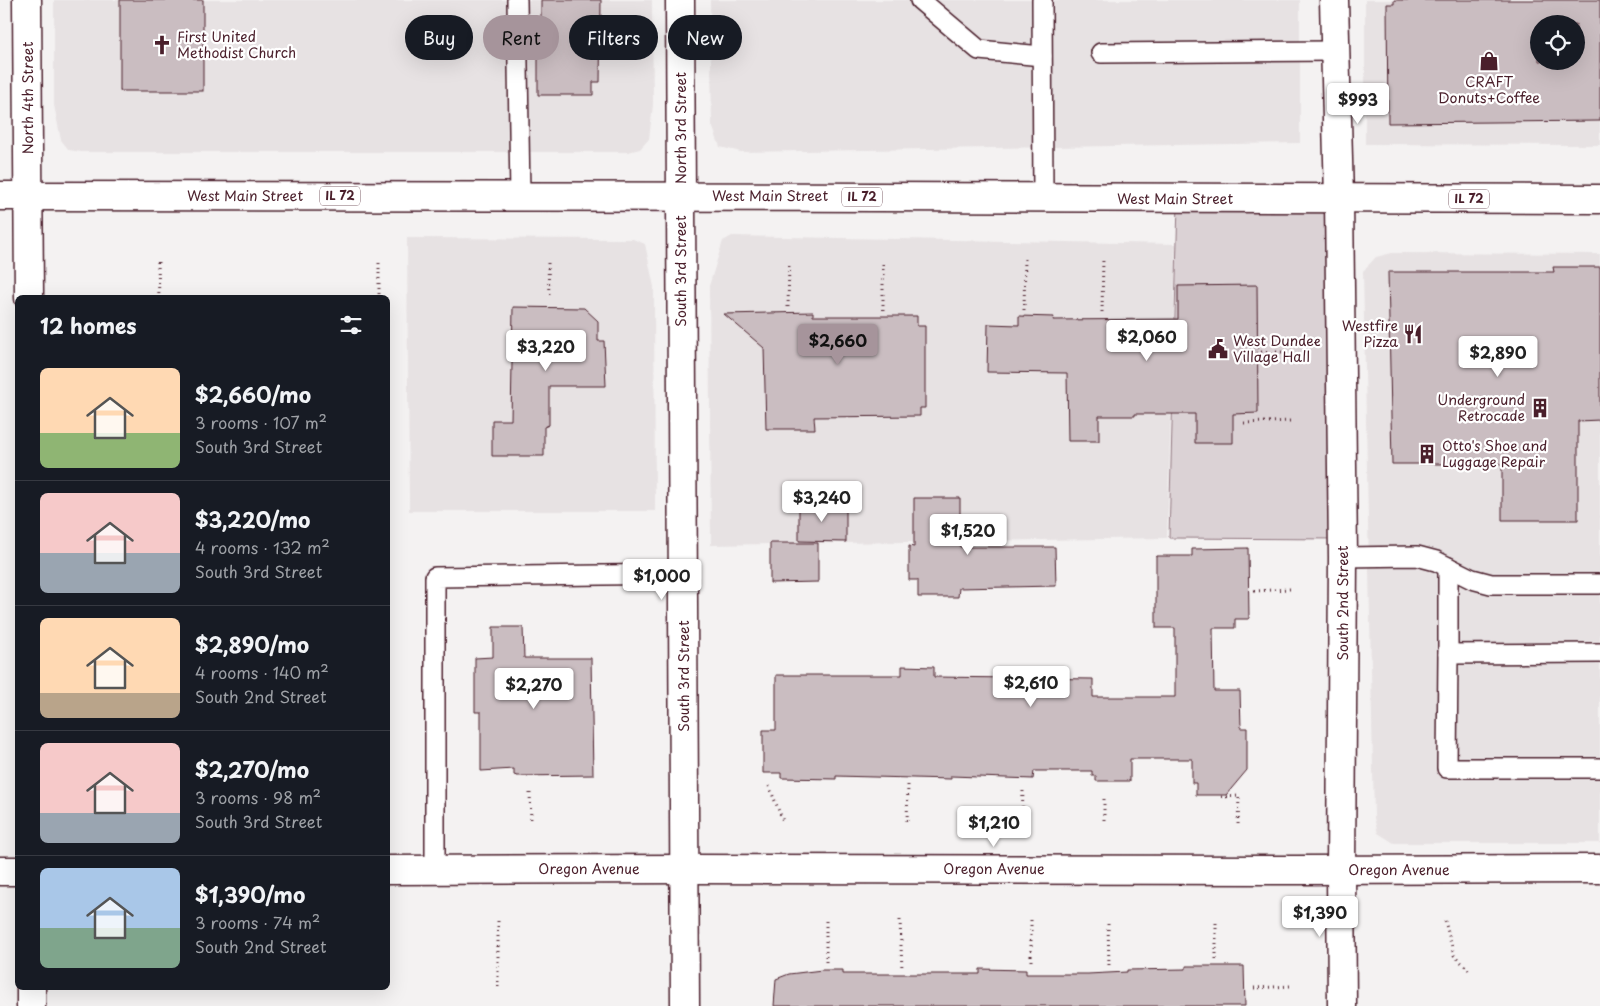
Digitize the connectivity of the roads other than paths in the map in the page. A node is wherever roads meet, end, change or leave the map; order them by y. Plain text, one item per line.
1 (27, 0) edge
2 (517, 0) edge
3 (680, 0) edge
4 (920, 0) edge
5 (1042, 0) edge
6 (1334, 0) edge
7 (1335, 51) junction
8 (1101, 53) dead end
9 (1042, 56) junction
10 (0, 196) edge
11 (28, 196) junction
12 (520, 196) junction
13 (681, 196) junction
14 (1043, 198) junction
15 (1339, 199) junction
16 (1600, 199) edge
17 (29, 295) edge
18 (1343, 557) junction
19 (1448, 567) junction
20 (683, 574) junction
21 (1600, 584) edge
22 (1600, 653) edge
23 (1448, 654) junction
24 (1600, 768) edge
25 (685, 868) junction
26 (1600, 869) edge
27 (390, 870) edge
28 (435, 870) junction
29 (0, 871) edge
30 (15, 871) edge
31 (1341, 871) junction
32 (31, 990) edge
33 (31, 1006) edge
34 (685, 1006) edge
35 (1342, 1006) edge

1 - 11 street, North 4th Street
2 - 12 lane
3 - 13 street, North 3rd Street
4 - 9 lane
5 - 9 lane
6 - 7 street, South 2nd Street
7 - 8 lane
7 - 15 street, South 2nd Street
9 - 14 lane
10 - 11 street, West Main Street / IL 72
11 - 12 street, West Main Street / IL 72
11 - 17 street, North 4th Street
12 - 13 street, West Main Street / IL 72
13 - 14 street, West Main Street / IL 72
13 - 20 street, South 3rd Street
14 - 15 street, West Main Street / IL 72
15 - 16 street, West Main Street / IL 72
15 - 18 street, South 2nd Street
18 - 19 lane
18 - 31 street, South 2nd Street
19 - 21 lane
19 - 23 lane
20 - 25 street, South 3rd Street
20 - 28 lane
22 - 23 lane
23 - 24 lane
25 - 28 street, Oregon Avenue
25 - 31 street, Oregon Avenue
25 - 34 street, South 3rd Street
26 - 31 street, Oregon Avenue
27 - 28 street, Oregon Avenue
29 - 30 street
31 - 35 street, South 2nd Street
32 - 33 street

